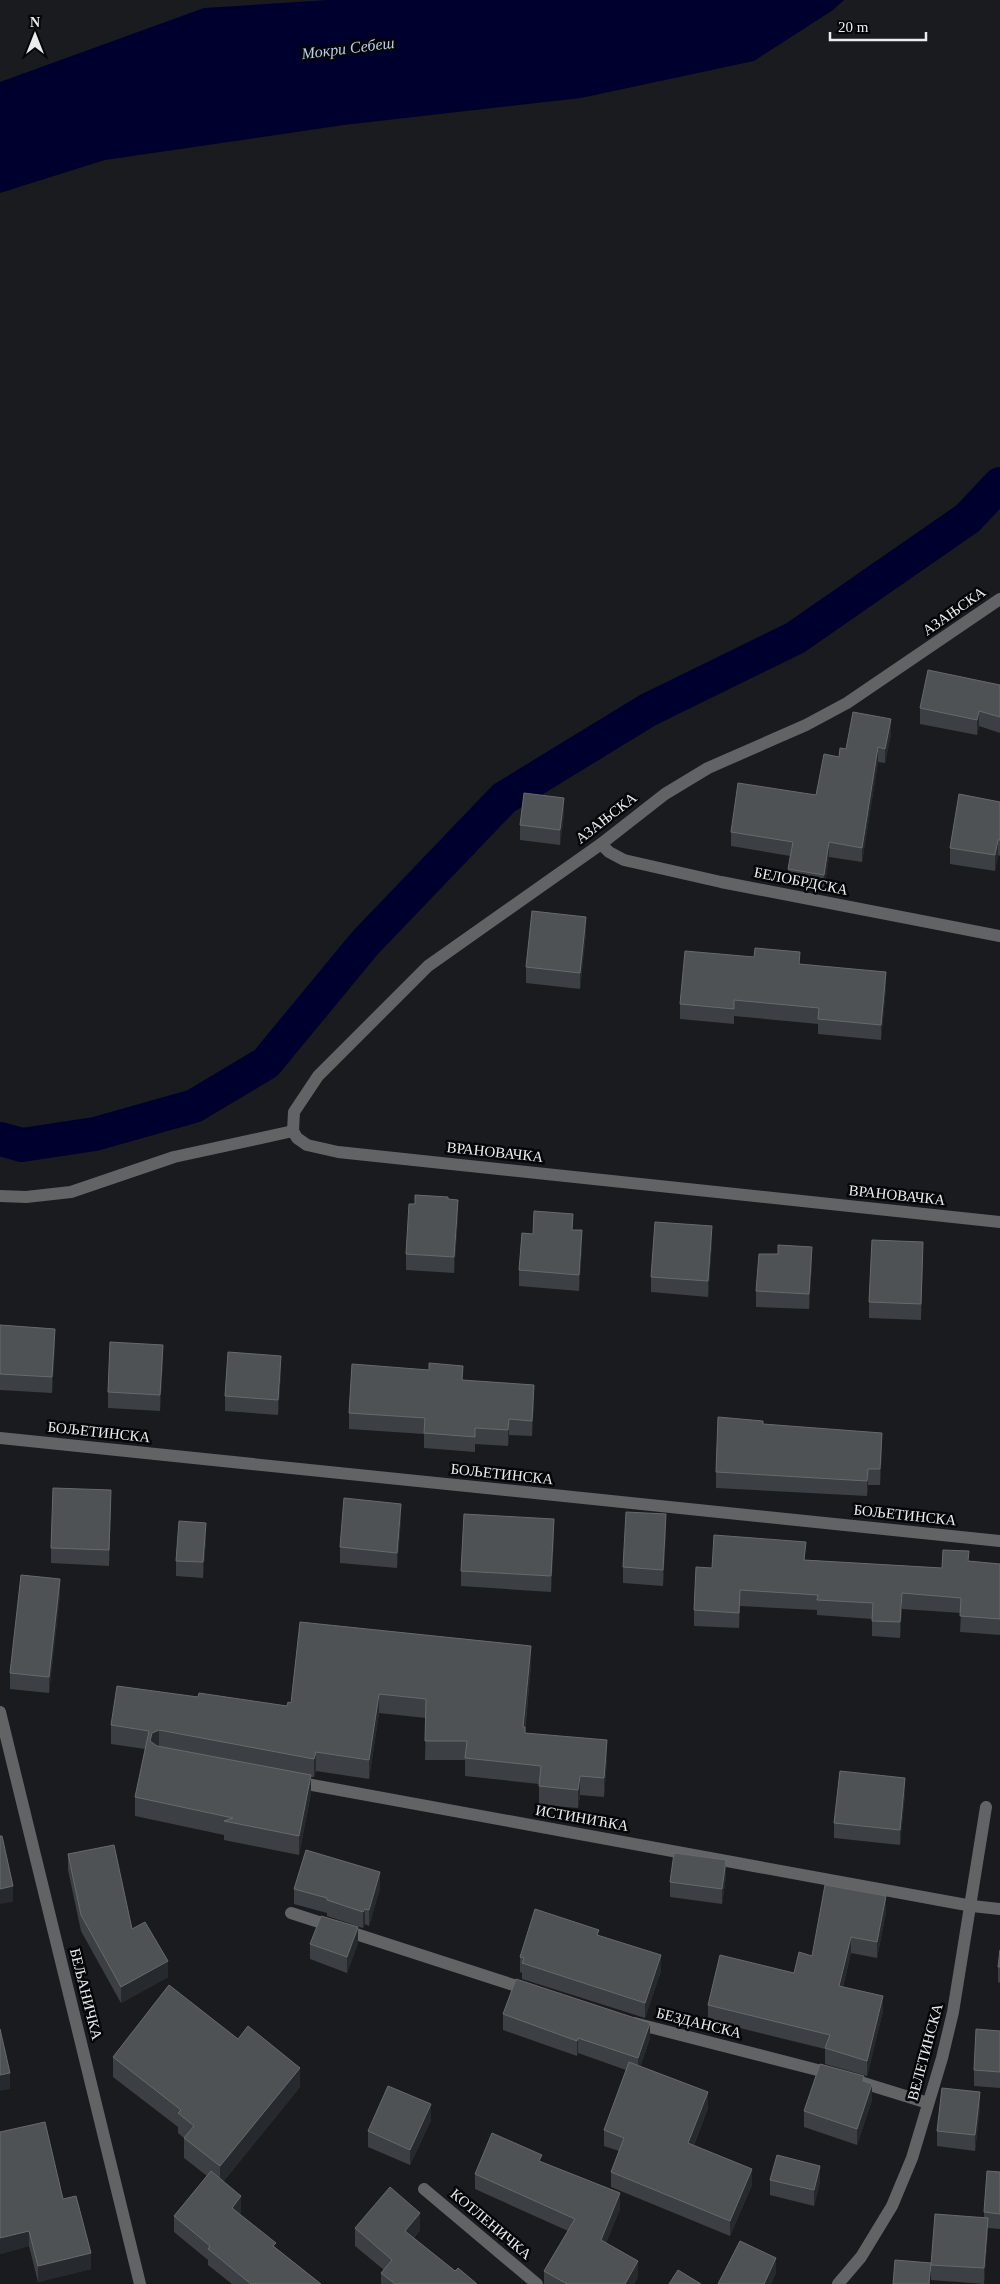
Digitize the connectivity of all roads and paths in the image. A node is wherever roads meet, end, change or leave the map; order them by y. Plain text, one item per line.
1 (1000, 599) edge
2 (601, 844) junction
3 (1000, 936) edge
4 (293, 1131) junction
5 (0, 1196) edge
6 (1000, 1222) edge
7 (0, 1438) edge
8 (1000, 1541) edge
9 (0, 1712) edge
10 (285, 1780) edge
11 (986, 1807) dead end
12 (972, 1906) junction
13 (1000, 1909) edge
14 (291, 1913) dead end
15 (542, 1994) edge
16 (626, 2021) edge
17 (928, 2103) junction
18 (424, 2189) dead end
19 (140, 2284) edge
20 (537, 2284) edge
21 (838, 2284) edge

1 - 2 street, АЗАЊСКА
2 - 3 street, БЕЛОБРДСКА
2 - 4 street, АЗАЊСКА
4 - 5 street
4 - 6 street, ВРАНОВАЧКА
7 - 8 street, БОЉЕТИНСКА
9 - 19 street, БЕЉАНИЧКА
10 - 12 street, ИСТИНИЋКА
11 - 12 street, ВЕЛЕТИНСКА
12 - 13 street, ИСТИНИЋКА
12 - 17 street, ВЕЛЕТИНСКА
14 - 15 street
16 - 17 street, БЕЗДАНСКА
17 - 21 street, ВЕЛЕТИНСКА
18 - 20 street, КОТЛЕНИЧКА

